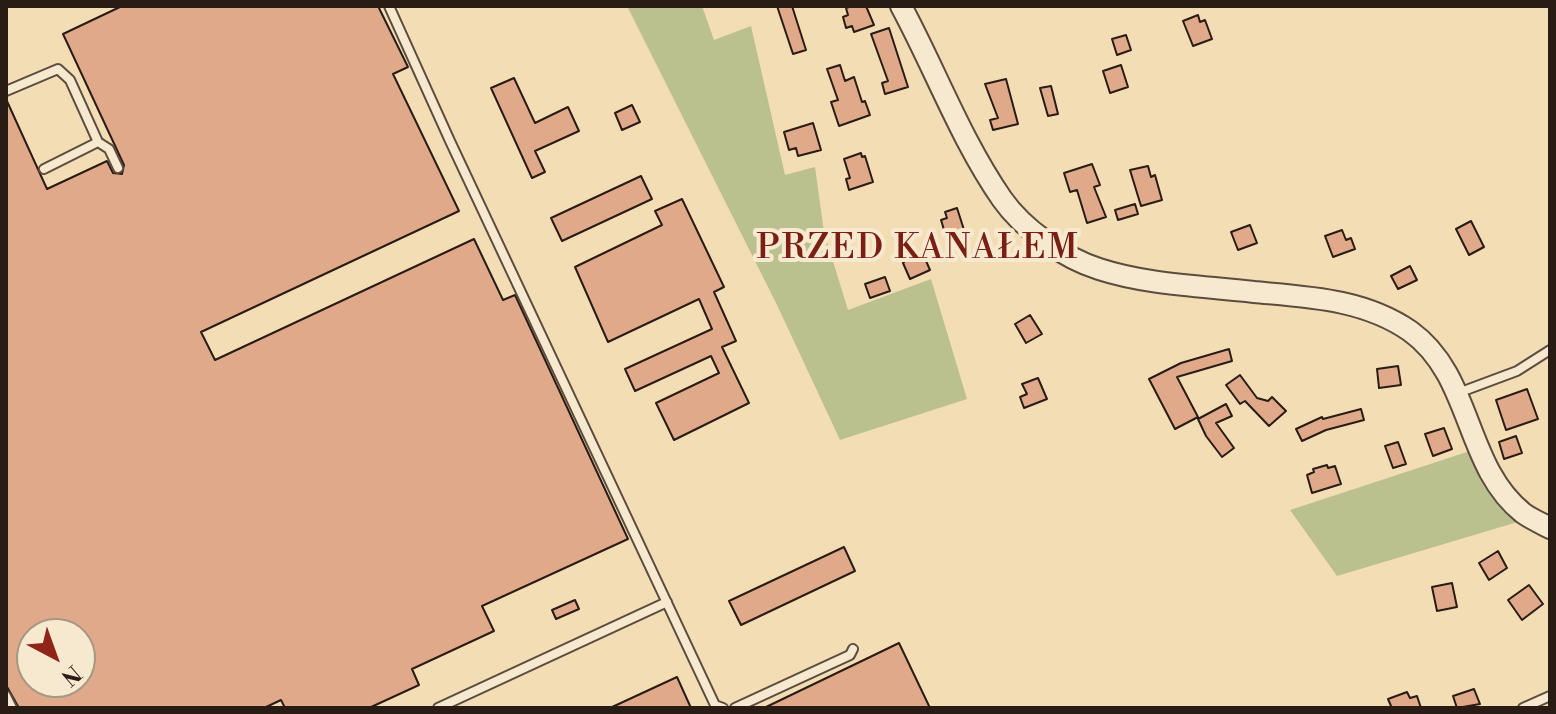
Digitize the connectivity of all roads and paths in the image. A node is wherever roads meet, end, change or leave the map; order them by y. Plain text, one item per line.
1 (389, 6) edge
2 (901, 6) edge
3 (6, 91) edge
4 (98, 142) junction
5 (118, 168) dead end
6 (44, 169) dead end
7 (1550, 350) edge
8 (1458, 393) junction
9 (1550, 528) edge
10 (667, 602) junction
11 (853, 649) dead end
12 (6, 696) edge
13 (1550, 696) edge
14 (12, 708) edge
15 (438, 708) edge
16 (723, 708) edge
17 (735, 708) edge
18 (1523, 708) edge

1 - 10 lane
2 - 8 street
3 - 4 lane
4 - 5 lane
4 - 6 lane
7 - 8 lane
8 - 9 street
10 - 15 lane
10 - 16 lane
11 - 17 lane
12 - 14 lane
13 - 18 lane

